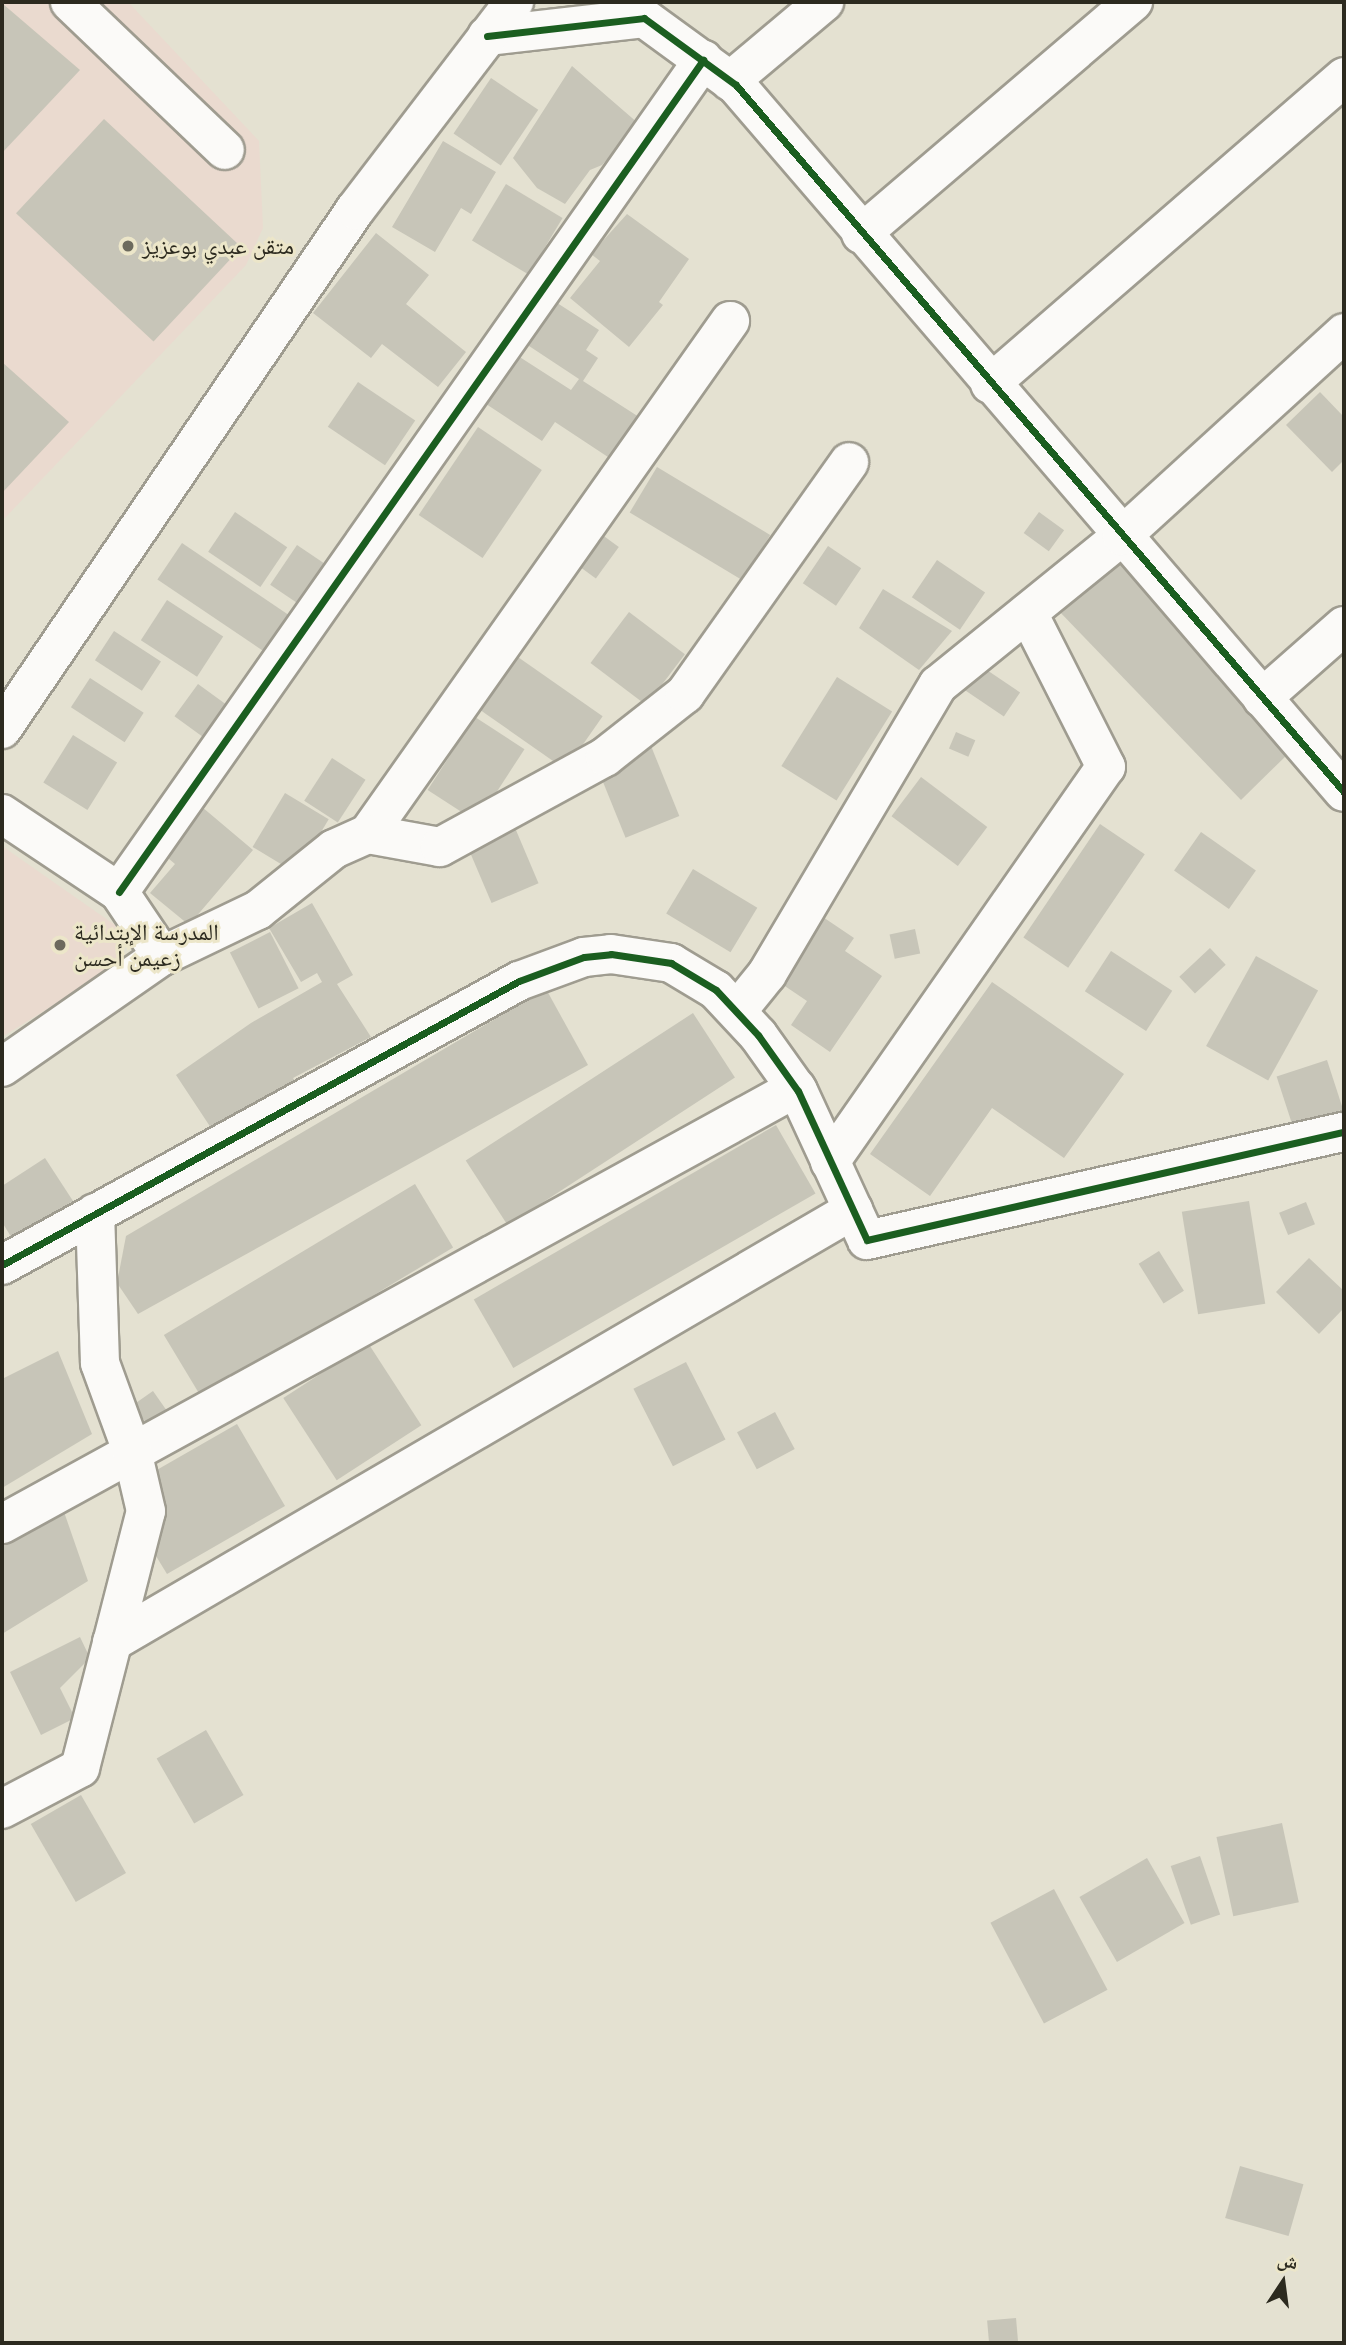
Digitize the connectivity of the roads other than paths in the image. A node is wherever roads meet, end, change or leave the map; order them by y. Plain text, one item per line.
1 (70, 2) edge
2 (514, 2) edge
3 (824, 2) edge
4 (1133, 2) edge
5 (487, 36) junction
6 (716, 70) junction
7 (1344, 77) edge
8 (225, 150) dead end
9 (861, 234) junction
10 (730, 321) dead end
11 (1344, 332) edge
12 (990, 384) junction
13 (849, 462) dead end
14 (1122, 536) junction
15 (1028, 613) junction
16 (1344, 626) edge
17 (1262, 698) junction
18 (2, 729) edge
19 (1344, 792) edge
20 (2, 814) edge
21 (368, 834) junction
22 (119, 892) junction
23 (162, 956) junction
24 (737, 1011) junction
25 (2, 1067) edge
26 (796, 1088) junction
27 (1344, 1132) edge
28 (830, 1162) junction
29 (853, 1210) junction
30 (95, 1213) junction
31 (2, 1265) edge
32 (132, 1451) junction
33 (2, 1524) edge
34 (112, 1642) junction
35 (2, 1809) edge

1 - 8 street
2 - 5 street
3 - 6 street
4 - 9 street
5 - 6 street
5 - 18 street
6 - 9 street
6 - 22 street
7 - 12 street
9 - 12 street
10 - 21 street
11 - 14 street
12 - 14 street
13 - 21 street
14 - 15 street
14 - 17 street
15 - 24 street
15 - 28 street
16 - 17 street
17 - 19 street
20 - 22 street
21 - 23 street
22 - 23 street
23 - 25 street
24 - 26 street
24 - 30 street
26 - 28 street
26 - 32 street
27 - 29 street
28 - 29 street
29 - 34 street
30 - 31 street
30 - 32 street
32 - 33 street
32 - 34 street
34 - 35 street

